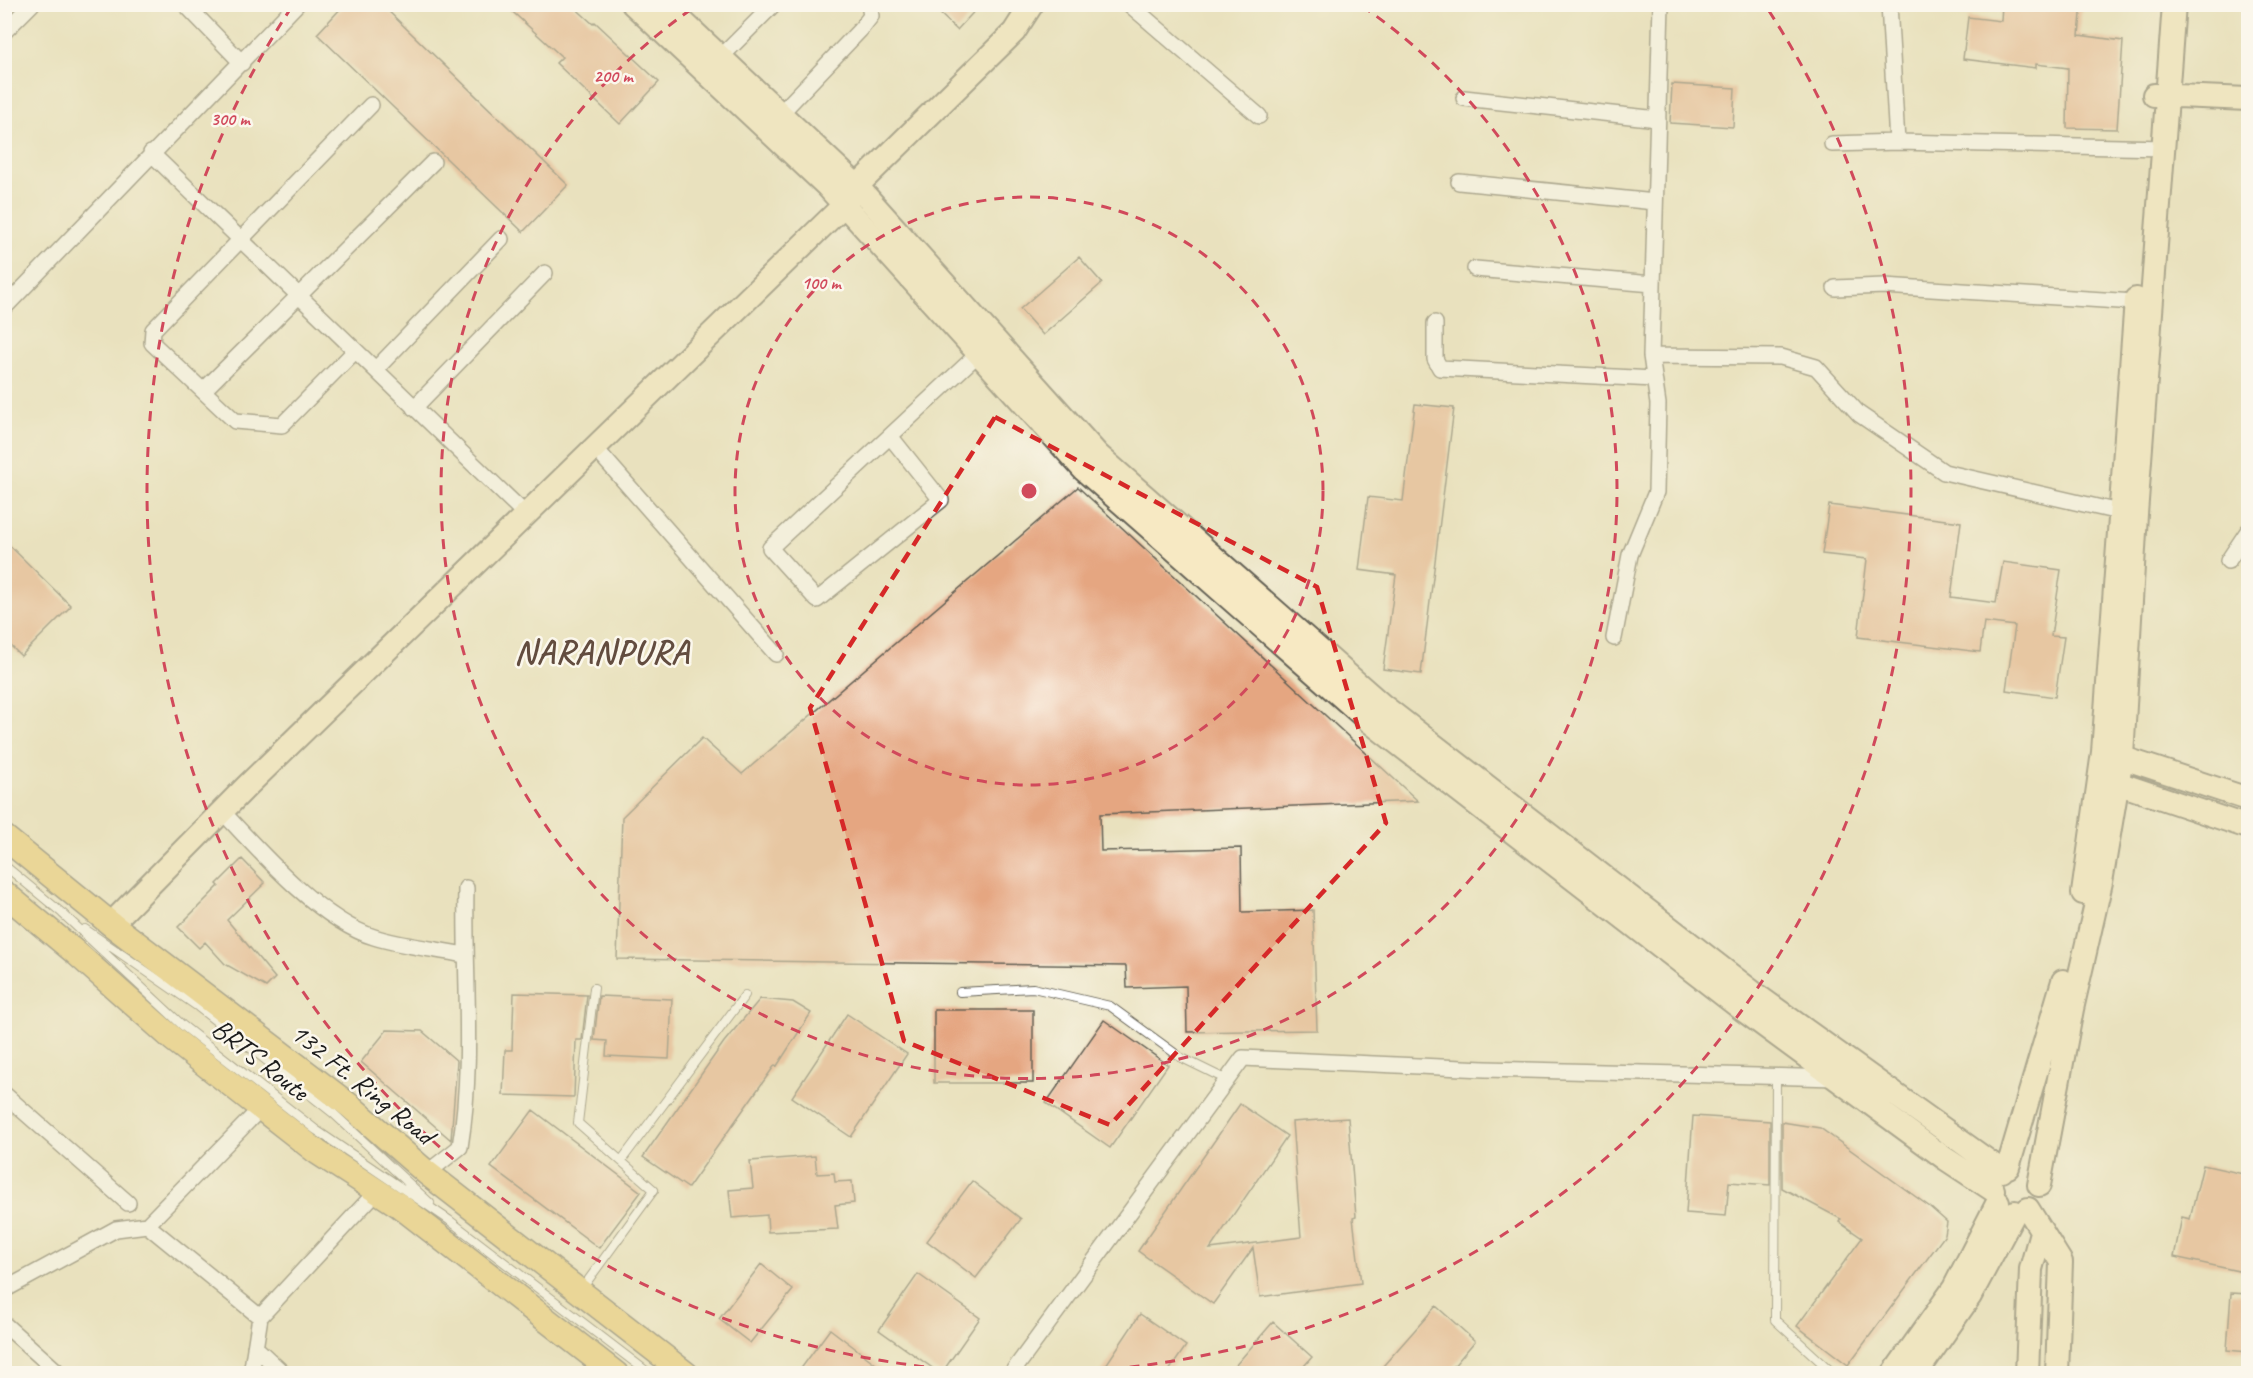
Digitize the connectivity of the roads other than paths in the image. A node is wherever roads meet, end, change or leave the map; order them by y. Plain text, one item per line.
1 (32, 4) edge
2 (185, 4) edge
3 (297, 4) edge
4 (633, 4) edge
5 (774, 4) edge
6 (869, 4) edge
7 (1032, 4) edge
8 (1129, 4) edge
9 (1661, 4) edge
10 (1889, 4) edge
11 (2159, 4) edge
12 (2174, 4) edge
13 (669, 6) edge
14 (4, 32) edge
15 (720, 58) junction
16 (242, 63) junction
17 (2161, 95) junction
18 (1464, 99) dead end
19 (2248, 99) edge
20 (371, 105) dead end
21 (780, 114) junction
22 (1259, 116) dead end
23 (1658, 119) junction
24 (1897, 142) junction
25 (1832, 144) dead end
26 (2157, 148) junction
27 (151, 153) junction
28 (433, 162) dead end
29 (1459, 182) dead end
30 (857, 186) junction
31 (1655, 202) junction
32 (844, 205) junction
33 (501, 239) dead end
34 (238, 240) junction
35 (1474, 269) dead end
36 (545, 273) dead end
37 (1653, 284) junction
38 (1835, 288) dead end
39 (299, 297) junction
40 (2135, 302) junction
41 (4, 308) edge
42 (1436, 323) dead end
43 (355, 351) junction
44 (979, 353) junction
45 (1651, 356) junction
46 (375, 369) junction
47 (1654, 379) junction
48 (203, 391) junction
49 (414, 408) junction
50 (890, 436) junction
51 (596, 449) junction
52 (2127, 513) junction
53 (525, 514) junction
54 (2248, 531) edge
55 (2228, 561) dead end
56 (1614, 638) dead end
57 (776, 654) dead end
58 (2113, 755) junction
59 (2109, 780) junction
60 (2248, 799) edge
61 (222, 811) junction
62 (2248, 827) edge
63 (4, 837) edge
64 (4, 865) edge
65 (466, 888) dead end
66 (4, 893) edge
67 (62, 913) junction
68 (111, 924) junction
69 (464, 955) junction
70 (594, 988) dead end
71 (960, 992) dead end
72 (744, 995) dead end
73 (1776, 1077) junction
74 (1836, 1078) junction
75 (1227, 1080) junction
76 (4, 1094) edge
77 (261, 1108) junction
78 (621, 1161) junction
79 (427, 1173) junction
80 (2040, 1185) junction
81 (377, 1191) junction
82 (2007, 1192) junction
83 (129, 1203) dead end
84 (449, 1220) junction
85 (147, 1225) junction
86 (2041, 1232) junction
87 (4, 1290) edge
88 (580, 1292) junction
89 (260, 1317) junction
90 (4, 1324) edge
91 (255, 1347) junction
92 (60, 1374) edge
93 (250, 1374) edge
94 (284, 1374) edge
95 (616, 1374) edge
96 (650, 1374) edge
97 (686, 1374) edge
98 (1011, 1374) edge
99 (1834, 1374) edge
100 (1893, 1374) edge
101 (1916, 1374) edge
102 (2027, 1374) edge
103 (2057, 1374) edge

1 - 14 street
2 - 16 street
3 - 16 street
4 - 32 street
5 - 15 street
6 - 21 street
7 - 30 street
8 - 22 street
9 - 23 street
10 - 24 street
11 - 17 street
12 - 17 street
13 - 15 street
15 - 21 street
16 - 27 street
17 - 19 street
17 - 26 street
18 - 23 street
20 - 34 street
21 - 30 street
23 - 31 street
24 - 25 street
24 - 26 street
26 - 40 street
26 - 52 street
27 - 34 street
27 - 41 street
28 - 39 street
29 - 31 street
30 - 32 street
30 - 82 street
31 - 37 street
32 - 44 street
32 - 51 street
33 - 46 street
34 - 39 street
34 - 48 street
35 - 37 street
36 - 49 street
37 - 45 street
38 - 40 street
39 - 43 street
39 - 48 street
40 - 52 street
42 - 47 street
43 - 46 street
43 - 48 street
44 - 50 street
44 - 74 street
45 - 47 street
45 - 52 street
46 - 49 street
47 - 56 street
49 - 53 street
50 - 50 street
51 - 53 street
51 - 57 street
52 - 58 street
53 - 61 street
54 - 55 street
58 - 59 street
58 - 60 street
59 - 62 street
59 - 80 street
59 - 82 street
61 - 68 street
61 - 69 street
63 - 68 main road, 132 Ft. Ring Road
64 - 67 lane, BRTS Route
65 - 69 street
66 - 77 main road
67 - 84 lane, BRTS Route
67 - 84 lane, BRTS Route
68 - 79 main road, 132 Ft. Ring Road
69 - 79 street
70 - 78 lane
71 - 75 lane
72 - 78 lane
73 - 74 street
73 - 75 street
73 - 99 lane
74 - 82 street
75 - 98 street
76 - 83 street
77 - 81 main road
77 - 85 street
78 - 88 lane
79 - 88 main road, 132 Ft. Ring Road
80 - 82 street
80 - 82 street
81 - 89 street
81 - 95 main road
82 - 86 street
82 - 100 street
82 - 101 street
84 - 96 lane, BRTS Route
85 - 87 street
85 - 89 street
86 - 102 street
86 - 103 street
88 - 97 main road, 132 Ft. Ring Road
89 - 91 street
90 - 92 street
91 - 93 street
91 - 94 street

